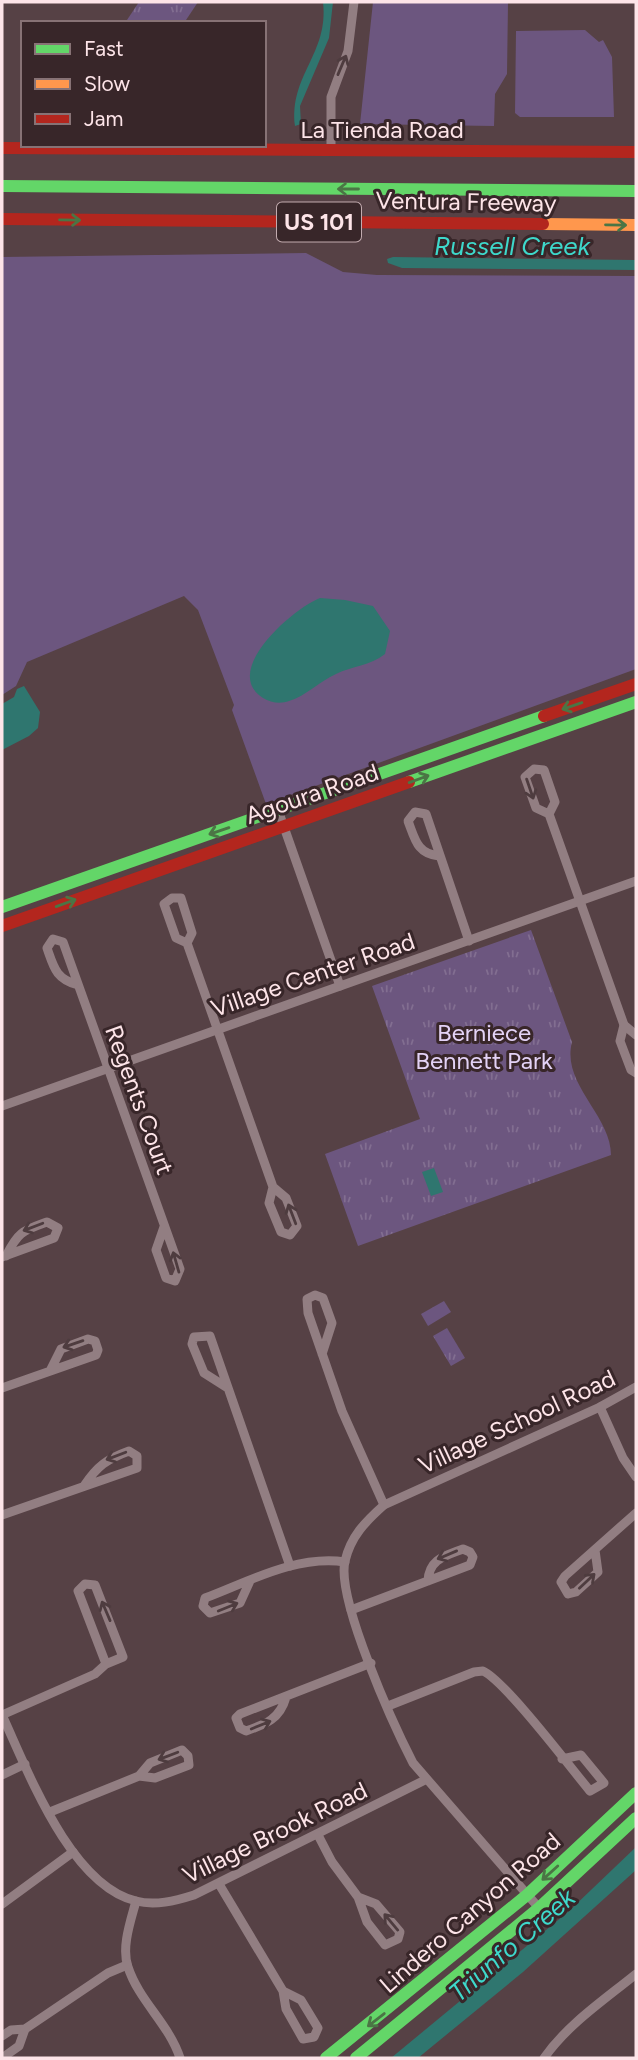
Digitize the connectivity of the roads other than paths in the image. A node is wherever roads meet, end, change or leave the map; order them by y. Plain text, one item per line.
1 (354, 2) edge
2 (2, 148) edge
3 (331, 150) junction
4 (636, 152) edge
5 (2, 186) edge
6 (636, 191) edge
7 (2, 219) edge
8 (636, 225) edge
9 (636, 684) edge
10 (636, 702) edge
11 (278, 810) junction
12 (548, 814) junction
13 (284, 827) junction
14 (439, 856) junction
15 (636, 881) edge
16 (579, 902) junction
17 (2, 907) edge
18 (2, 926) edge
19 (469, 941) junction
20 (187, 943) junction
21 (78, 985) junction
22 (340, 986) junction
23 (624, 1025) junction
24 (218, 1029) junction
25 (636, 1035) edge
26 (108, 1069) junction
27 (636, 1073) edge
28 (2, 1106) edge
29 (273, 1187) junction
30 (164, 1227) junction
31 (4, 1256) edge
32 (322, 1354) junction
33 (50, 1371) junction
34 (226, 1387) junction
35 (636, 1387) edge
36 (2, 1388) edge
37 (600, 1407) junction
38 (636, 1477) edge
39 (84, 1486) junction
40 (384, 1505) junction
41 (636, 1513) edge
42 (2, 1515) edge
43 (595, 1549) junction
44 (345, 1562) junction
45 (290, 1566) junction
46 (250, 1581) junction
47 (428, 1581) junction
48 (351, 1610) junction
49 (371, 1663) junction
50 (106, 1664) junction
51 (286, 1697) junction
52 (388, 1706) junction
53 (2, 1715) edge
54 (562, 1759) junction
55 (25, 1764) junction
56 (2, 1776) edge
57 (139, 1776) junction
58 (425, 1780) junction
59 (636, 1793) edge
60 (50, 1812) junction
61 (636, 1818) edge
62 (318, 1835) junction
63 (72, 1852) junction
64 (219, 1884) junction
65 (527, 1895) junction
66 (358, 1897) junction
67 (136, 1901) junction
68 (2, 1904) edge
69 (539, 1908) junction
70 (127, 1965) junction
71 (636, 1974) edge
72 (283, 1991) junction
73 (25, 2029) junction
74 (2, 2036) edge
75 (2, 2058) edge
76 (180, 2058) edge
77 (326, 2058) edge
78 (356, 2058) edge
79 (544, 2058) edge

3 -> 1 street
2 - 3 main road, La Tienda Road
3 - 4 main road, La Tienda Road
6 -> 5 main road, Ventura Freeway / US 101
7 -> 8 main road, Ventura Freeway / US 101
9 -> 11 main road, Agoura Road
13 -> 10 main road, Agoura Road
11 - 13 street
11 -> 17 main road, Agoura Road
12 -> 12 street
12 - 16 street
18 -> 13 main road, Agoura Road
13 - 22 street
14 - 14 street
14 - 19 street
15 - 16 street, Village Center Road
16 - 19 street, Village Center Road
16 - 23 street
19 - 22 street, Village Center Road
20 - 20 street
20 - 24 street
21 - 21 street, Regents Court
21 - 26 street, Regents Court
22 - 24 street, Village Center Road
23 - 25 street
23 - 27 street
24 - 26 street, Village Center Road
24 - 29 street
26 - 28 street, Village Center Road
26 - 30 street, Regents Court
29 -> 29 street
30 -> 30 street, Regents Court
31 -> 31 street
32 - 32 street
32 - 40 street
33 -> 33 street
33 - 36 street
34 - 34 street
34 - 45 street
35 - 37 street, Village School Road
37 - 38 street
37 - 40 street, Village School Road
39 -> 39 street
39 - 42 street
40 - 44 street
41 - 43 street
43 -> 43 street
44 - 45 street
44 - 48 street
45 - 46 street
46 -> 46 street
47 -> 47 street
47 - 48 street
48 - 49 street
49 - 51 street
49 - 52 street
50 -> 50 street
50 - 53 street
51 -> 51 street
52 - 54 street
52 - 58 street
53 - 55 street
54 - 54 street
55 - 56 street
55 - 60 street
57 -> 57 street
57 - 60 street
58 - 62 street, Village Brook Road
58 - 65 street
59 -> 65 main road, Lindero Canyon Road
60 - 63 street
61 - 69 main road, Lindero Canyon Road
62 - 64 street, Village Brook Road
62 - 66 street
63 - 67 street
63 - 68 street
64 - 67 street, Village Brook Road
64 - 72 street
65 - 69 street
65 -> 77 main road, Lindero Canyon Road
66 -> 66 street
67 - 70 street
69 - 78 main road, Lindero Canyon Road
70 - 73 street
70 - 76 street
71 - 79 street
72 - 72 street
73 - 74 street
73 - 75 street

